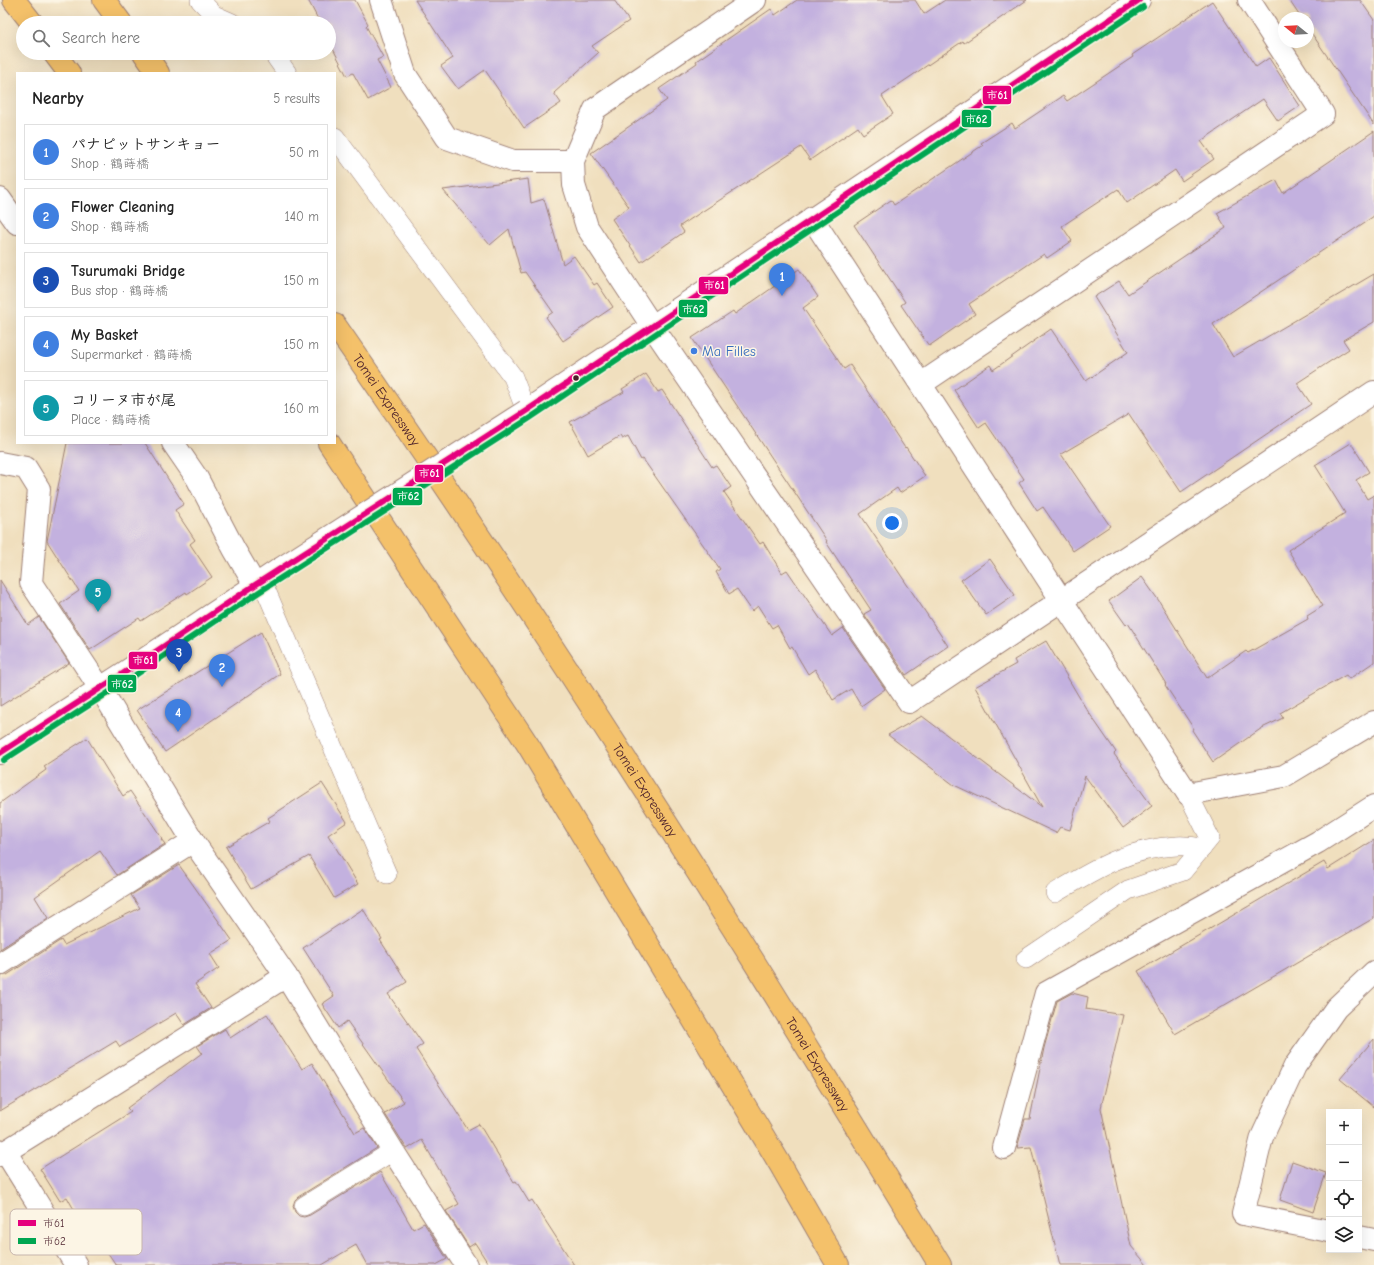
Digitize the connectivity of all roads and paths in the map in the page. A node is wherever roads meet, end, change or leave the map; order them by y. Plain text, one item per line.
1 (14, 0) edge
2 (104, 0) edge
3 (200, 0) edge
4 (381, 0) edge
5 (755, 0) edge
6 (1139, 0) edge
7 (1249, 0) edge
8 (27, 16) edge
9 (117, 16) edge
10 (216, 16) edge
11 (60, 60) edge
12 (149, 60) edge
13 (277, 60) edge
14 (69, 72) edge
15 (157, 72) edge
16 (286, 72) edge
17 (336, 138) edge
18 (573, 162) junction
19 (0, 199) edge
20 (812, 218) junction
21 (16, 222) edge
22 (336, 326) edge
23 (652, 326) junction
24 (921, 384) junction
25 (1374, 392) edge
26 (526, 411) junction
27 (174, 444) edge
28 (330, 444) edge
29 (0, 463) edge
30 (259, 583) junction
31 (1062, 600) junction
32 (100, 688) junction
33 (1374, 722) edge
34 (0, 753) edge
35 (1188, 794) junction
36 (1374, 806) edge
37 (193, 841) junction
38 (1202, 848) junction
39 (387, 874) dead end
40 (1055, 893) dead end
41 (1026, 959) dead end
42 (0, 964) edge
43 (1374, 972) edge
44 (286, 976) junction
45 (1004, 1148) dead end
46 (393, 1151) junction
47 (3, 1153) edge
48 (304, 1206) dead end
49 (40, 1209) edge
50 (1326, 1230) edge
51 (1362, 1238) edge
52 (1374, 1240) edge
53 (69, 1255) edge
54 (76, 1265) edge
55 (466, 1265) edge
56 (838, 1265) edge
57 (940, 1265) edge

1 - 8 highway
2 - 9 highway
3 - 10 lane
4 - 18 street
5 - 18 street
6 - 20 street
7 - 24 street
11 - 14 highway
12 - 15 highway
13 - 16 lane
17 - 26 lane
18 - 23 street
19 - 21 street
20 - 23 street
20 - 24 street
22 - 57 highway, Tomei Expressway
23 - 26 street
23 - 31 street
24 - 31 street
25 - 31 street
26 - 30 street, bridge
27 - 30 street
28 - 56 highway
29 - 32 street
30 - 32 street
30 - 39 lane
31 - 35 street
32 - 34 street
32 - 37 street
33 - 35 street
35 - 38 lane
36 - 45 street
37 - 42 street
37 - 44 street
38 - 40 lane
38 - 41 lane
43 - 50 street
44 - 46 street
44 - 47 street
46 - 48 lane
46 - 55 street
47 - 49 street
51 - 52 street
53 - 54 street

